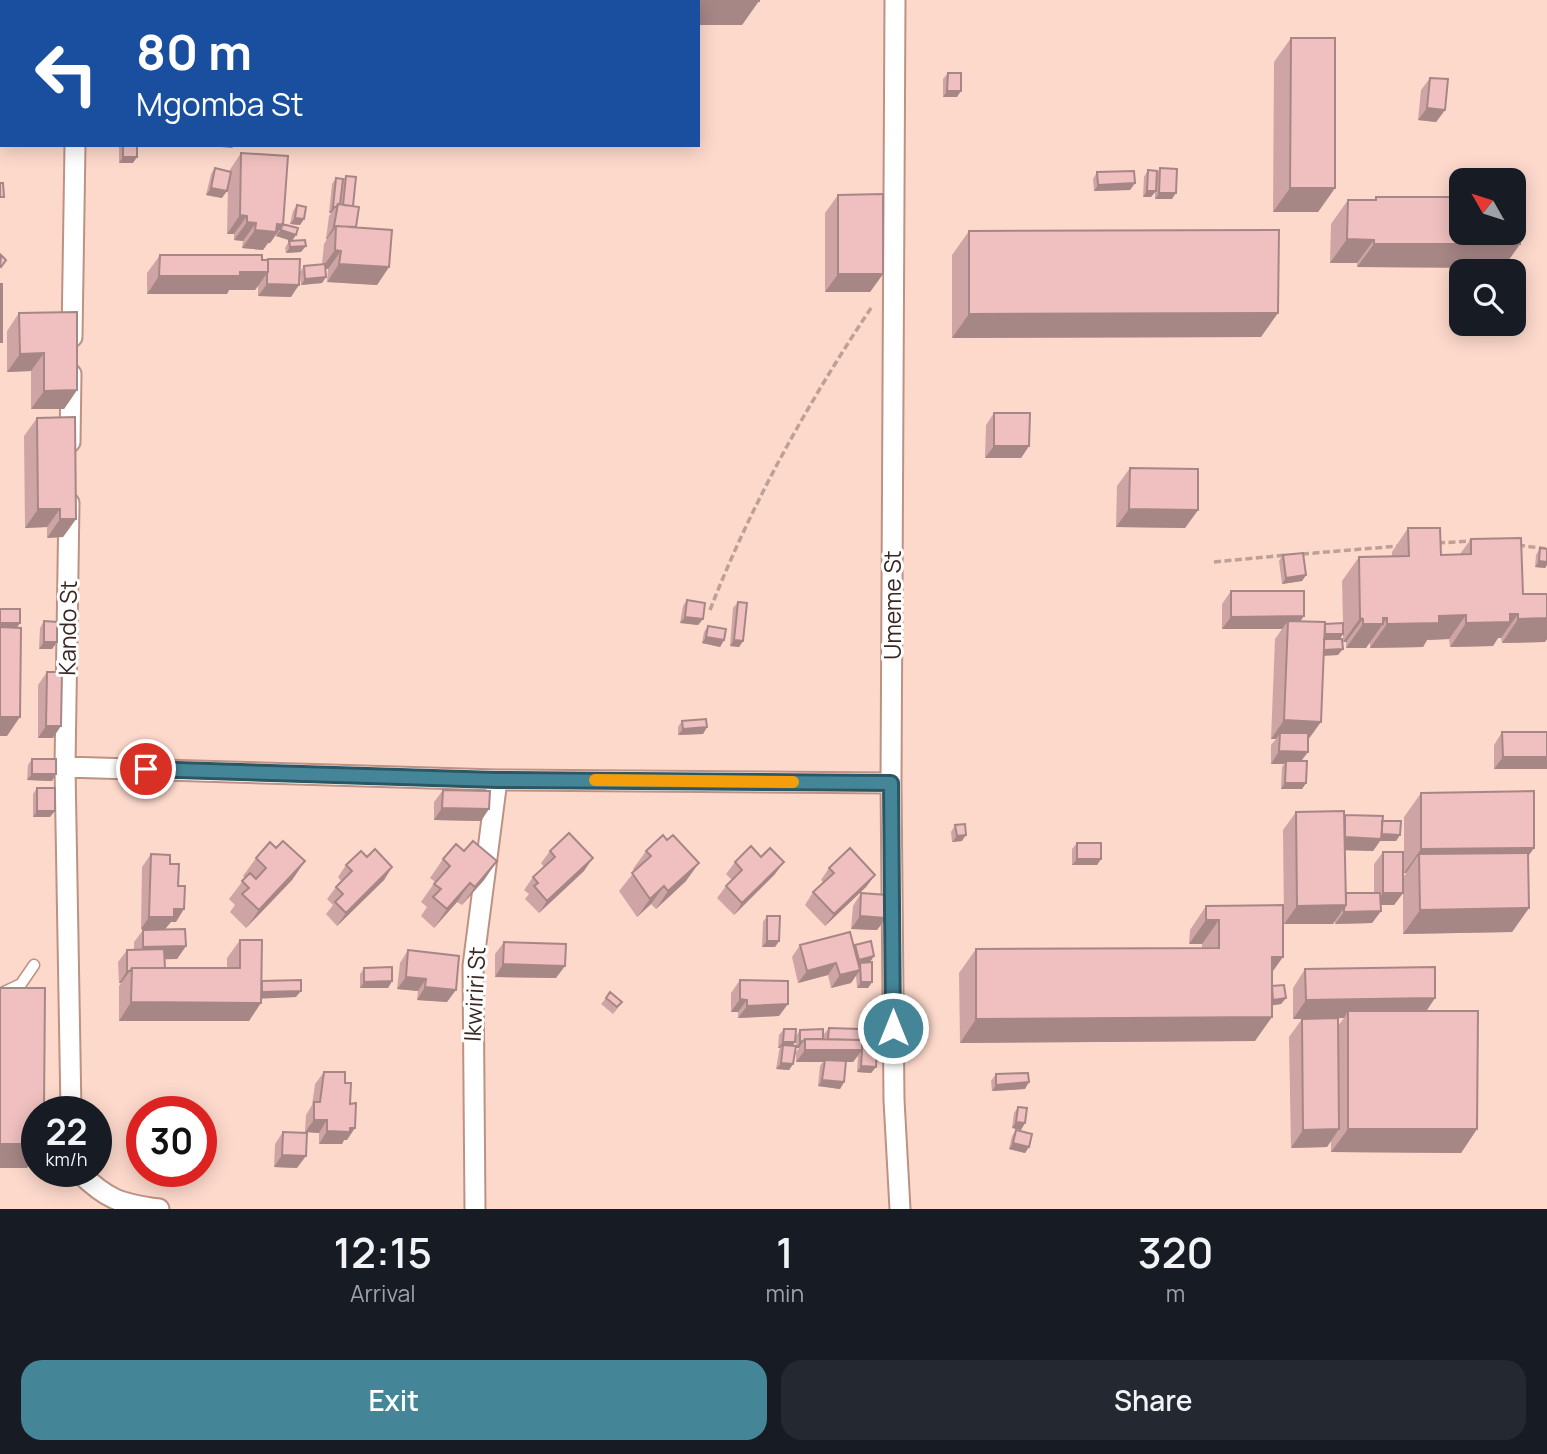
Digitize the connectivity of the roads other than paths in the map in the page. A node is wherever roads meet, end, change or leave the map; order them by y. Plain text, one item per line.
1 (895, 0) edge
2 (75, 147) edge
3 (65, 767) junction
4 (497, 780) junction
5 (891, 783) junction
6 (34, 964) dead end
7 (0, 995) edge
8 (71, 1096) edge
9 (95, 1187) edge
10 (159, 1209) edge
11 (475, 1209) edge
12 (900, 1209) edge

1 - 5 street, Umeme St
2 - 3 street, Kando St
3 - 4 street
3 - 8 street, Kando St
4 - 5 street
4 - 11 street, Ikwiriri St
5 - 12 street, Umeme St
6 - 7 lane
9 - 10 street

